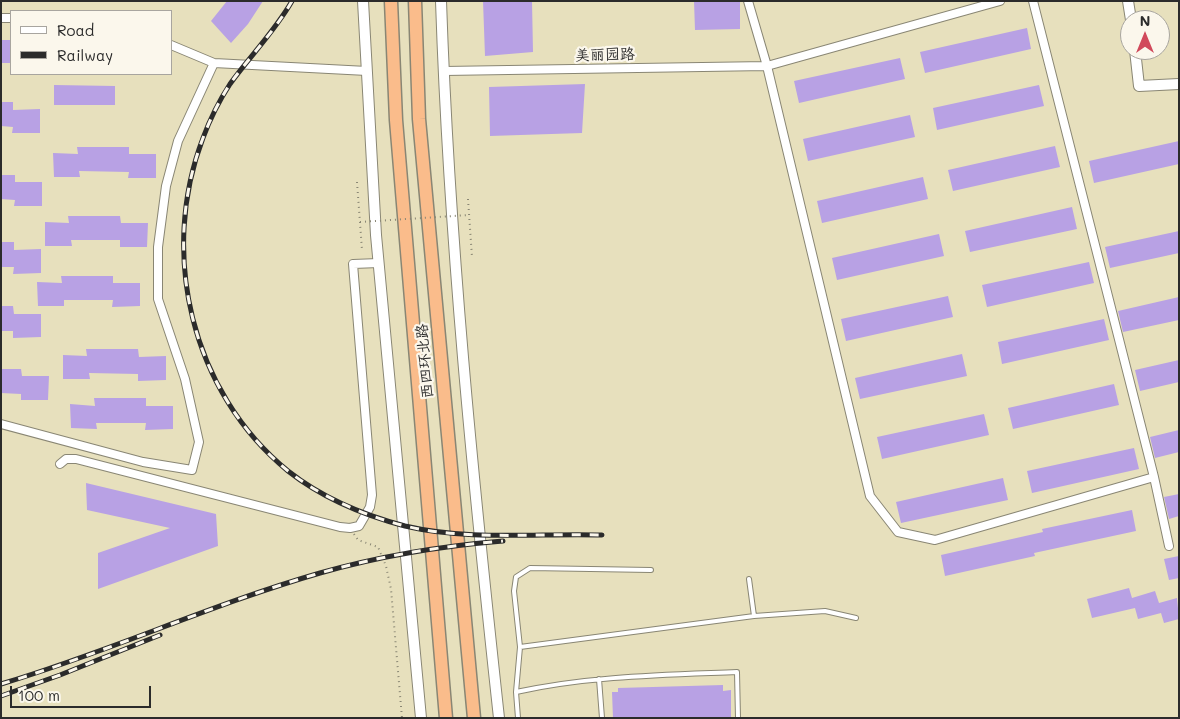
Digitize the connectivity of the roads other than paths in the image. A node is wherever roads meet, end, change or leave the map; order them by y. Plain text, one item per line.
1 (363, 1) edge
2 (391, 1) edge
3 (415, 1) edge
4 (441, 1) edge
5 (748, 1) edge
6 (1000, 1) edge
7 (1033, 1) edge
8 (172, 44) edge
9 (1136, 60) edge
10 (214, 63) junction
11 (767, 66) junction
12 (367, 71) junction
13 (444, 71) junction
14 (1179, 84) edge
15 (379, 263) junction
16 (1, 424) edge
17 (60, 464) dead end
18 (1154, 477) junction
19 (1169, 546) dead end
20 (651, 570) dead end
21 (749, 579) dead end
22 (754, 616) junction
23 (856, 618) dead end
24 (520, 647) junction
25 (599, 679) junction
26 (516, 692) junction
27 (421, 718) edge
28 (446, 718) edge
29 (474, 718) edge
30 (499, 718) edge
31 (518, 718) edge
32 (602, 718) edge
33 (738, 718) edge

1 - 12 street
2 - 28 highway, 西四环北路
3 - 29 highway, 西四环北路
4 - 13 street
5 - 11 street
6 - 11 street, 美丽园路
7 - 18 street
8 - 10 street
9 - 14 street
10 - 12 street
10 - 16 street
11 - 13 street, 美丽园路
11 - 18 street
12 - 15 street
13 - 30 street
15 - 17 street
15 - 27 street
18 - 19 street
20 - 24 lane
21 - 22 lane
22 - 23 lane
22 - 24 lane
24 - 26 lane
25 - 26 lane
25 - 32 lane
25 - 33 lane
26 - 31 lane

